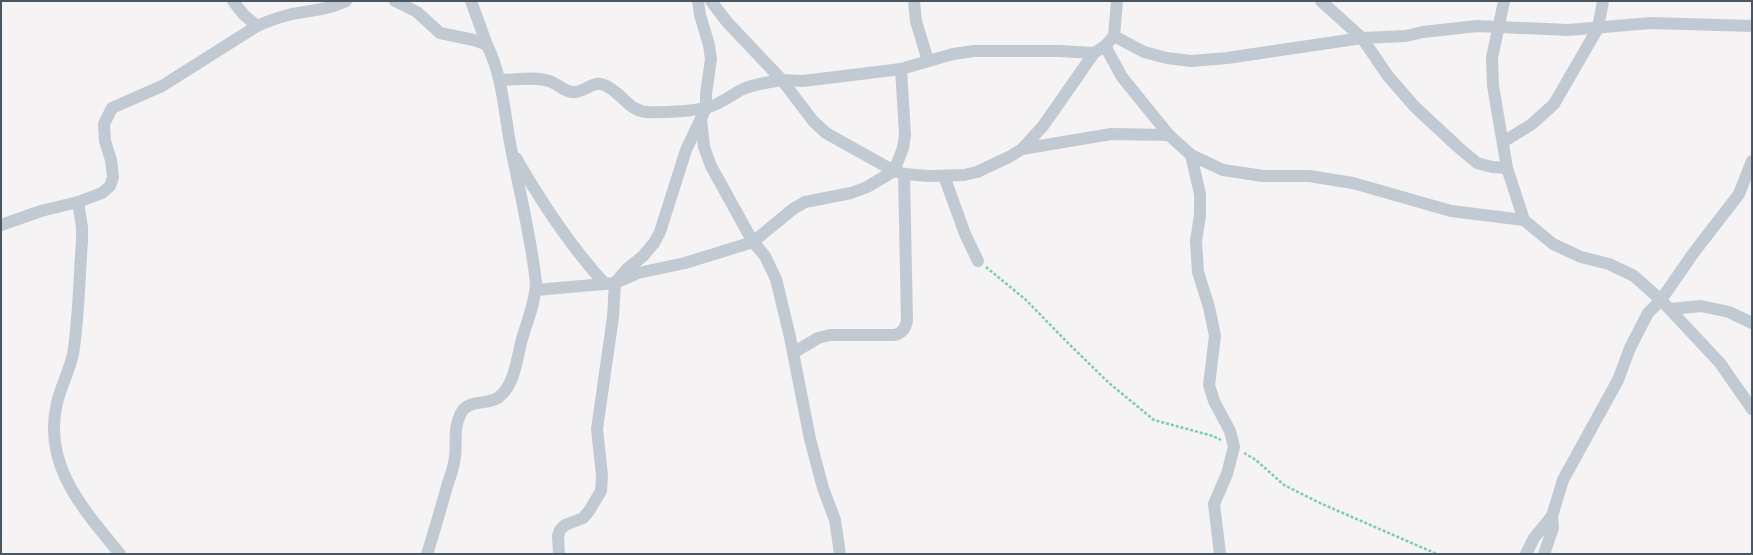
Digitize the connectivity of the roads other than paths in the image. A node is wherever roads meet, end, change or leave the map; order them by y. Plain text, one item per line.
1 (233, 1) edge
2 (346, 1) edge
3 (395, 1) edge
4 (471, 1) edge
5 (698, 1) edge
6 (711, 1) edge
7 (914, 1) edge
8 (1117, 1) edge
9 (1321, 1) edge
10 (1504, 1) edge
11 (1604, 1) edge
12 (257, 26) junction
13 (1499, 26) junction
14 (1752, 26) edge
15 (1598, 28) junction
16 (1114, 36) junction
17 (1362, 38) junction
18 (487, 45) junction
19 (1105, 46) junction
20 (1094, 53) junction
21 (928, 62) junction
22 (901, 69) junction
23 (500, 80) junction
24 (782, 80) junction
25 (704, 114) junction
26 (1169, 135) junction
27 (1503, 142) junction
28 (511, 149) junction
29 (1022, 150) junction
30 (1191, 155) junction
31 (1752, 161) edge
32 (1507, 168) junction
33 (899, 172) junction
34 (944, 176) junction
35 (78, 202) junction
36 (1524, 220) junction
37 (1, 226) edge
38 (753, 242) junction
39 (978, 261) road end
40 (610, 283) junction
41 (536, 290) junction
42 (1661, 300) junction
43 (1670, 309) junction
44 (1752, 323) edge
45 (793, 353) junction
46 (1752, 410) edge
47 (1552, 516) junction
48 (120, 554) edge
49 (427, 554) edge
50 (559, 554) edge
51 (840, 554) edge
52 (1220, 554) edge
53 (1526, 554) edge
54 (1544, 554) edge

1 - 12 street
2 - 12 street
3 - 18 street
4 - 18 street
5 - 25 street
6 - 24 street
7 - 21 street
8 - 16 street
9 - 17 street
10 - 13 street
11 - 15 street
12 - 35 street
13 - 15 street
13 - 17 street
13 - 27 street
14 - 15 street
15 - 27 street
16 - 17 street
16 - 19 street
17 - 32 street
18 - 23 street
19 - 20 street
19 - 26 street
20 - 21 street
20 - 29 street
21 - 22 street
22 - 24 street
22 - 33 street
23 - 25 street
23 - 28 street
24 - 25 street
24 - 33 street
25 - 38 street
25 - 40 street
26 - 29 street
26 - 30 street
27 - 32 street
28 - 40 street
28 - 41 street
29 - 34 street
30 - 36 street
30 - 52 street
31 - 42 street
32 - 36 street
33 - 34 street
33 - 38 street
33 - 45 street
34 - 39 street
35 - 37 street
35 - 48 street
36 - 42 street
38 - 40 street
38 - 45 street
40 - 41 street
40 - 50 street
41 - 49 street
42 - 43 street
42 - 47 street
43 - 44 street
43 - 46 street
45 - 51 street
47 - 53 street
47 - 54 street

